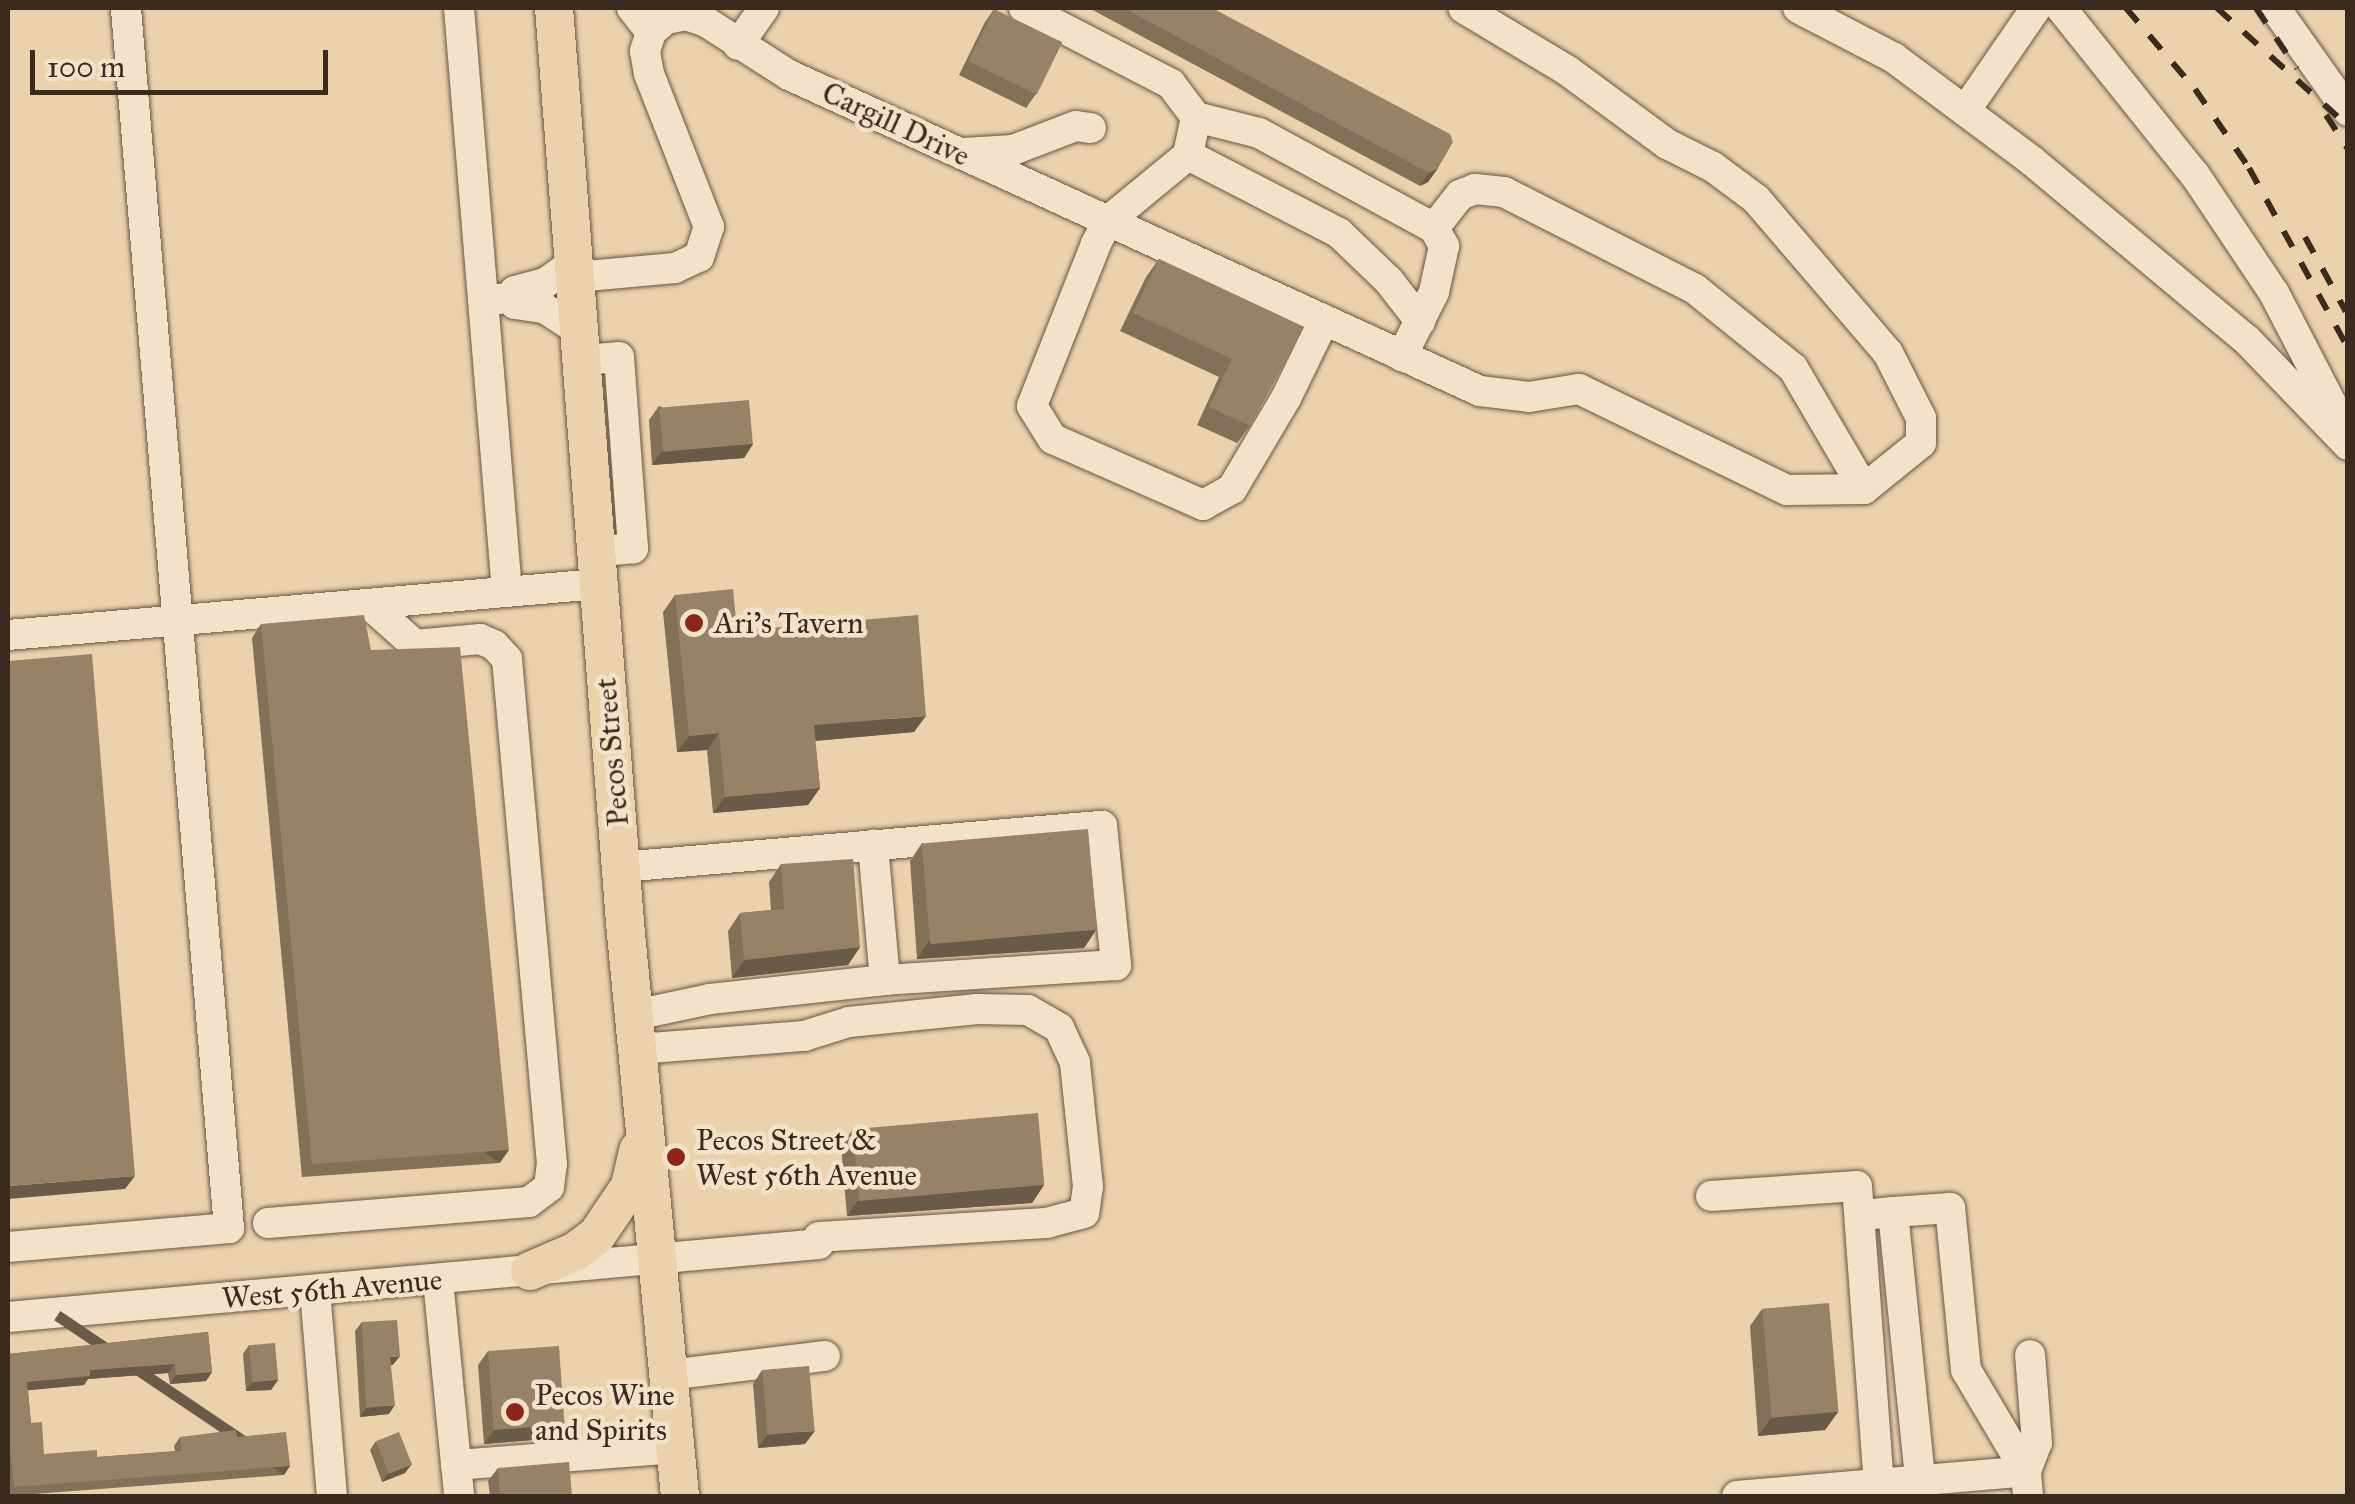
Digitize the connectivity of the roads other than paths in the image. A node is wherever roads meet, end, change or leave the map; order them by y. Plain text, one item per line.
1 (126, 8) edge
2 (459, 8) edge
3 (554, 8) edge
4 (632, 8) edge
5 (764, 8) edge
6 (1024, 8) edge
7 (1463, 8) edge
8 (1798, 8) edge
9 (2036, 8) edge
10 (2061, 8) edge
11 (2275, 8) edge
12 (1834, 16) edge
13 (651, 32) junction
14 (738, 45) junction
15 (2348, 111) edge
16 (1965, 112) junction
17 (1196, 117) junction
18 (1090, 128) dead end
19 (961, 154) junction
20 (1188, 155) junction
21 (1108, 221) junction
22 (1434, 228) junction
23 (575, 269) junction
24 (496, 299) junction
25 (1324, 320) junction
26 (1420, 320) junction
27 (579, 344) junction
28 (1402, 356) junction
29 (2348, 434) edge
30 (2348, 445) edge
31 (1864, 489) junction
32 (597, 568) junction
33 (507, 592) junction
34 (368, 604) junction
35 (177, 620) junction
36 (8, 635) edge
37 (873, 845) junction
38 (621, 867) junction
39 (885, 980) junction
40 (636, 1032) junction
41 (644, 1107) junction
42 (1711, 1196) dead end
43 (1893, 1212) junction
44 (1860, 1216) junction
45 (268, 1224) dead end
46 (8, 1247) edge
47 (656, 1260) junction
48 (530, 1271) junction
49 (438, 1280) junction
50 (315, 1290) junction
51 (8, 1317) edge
52 (2030, 1355) dead end
53 (825, 1356) dead end
54 (668, 1375) junction
55 (675, 1448) junction
56 (456, 1464) junction
57 (2027, 1484) edge
58 (1921, 1489) edge
59 (1880, 1490) edge
60 (332, 1496) edge
61 (459, 1496) edge
62 (680, 1496) edge
63 (1737, 1496) edge

1 - 35 street
2 - 24 street
3 - 23 main road, Pecos Street
4 - 13 street
5 - 14 street
6 - 17 street
7 - 31 street
8 - 12 street
9 - 16 street
10 - 29 street
11 - 15 street
12 - 16 street
13 - 14 street, Cargill Drive
13 - 23 street
14 - 19 street, Cargill Drive
16 - 30 street
17 - 20 street
17 - 22 street
18 - 19 street
19 - 21 street, Cargill Drive
20 - 21 street
20 - 26 street
21 - 25 street, Cargill Drive
21 - 25 street
22 - 26 street
22 - 31 street
23 - 24 street
23 - 27 main road, Pecos Street
24 - 27 street
24 - 33 street
25 - 28 street, Cargill Drive
26 - 28 street
27 - 32 main road, Pecos Street
28 - 31 street, Cargill Drive
32 - 33 street
32 - 38 main road, Pecos Street
33 - 34 street
34 - 35 street
34 - 45 street
35 - 36 street
35 - 46 street
37 - 38 street
37 - 39 street
37 - 39 street
38 - 40 main road, Pecos Street
39 - 40 street
40 - 41 main road, Pecos Street
40 - 47 street, West 56th Avenue
41 - 47 main road, Pecos Street
41 - 48 main road
42 - 44 street
43 - 44 street
43 - 57 street
43 - 58 street
44 - 59 street
47 - 48 street, West 56th Avenue
47 - 54 main road, Pecos Street
48 - 49 street, West 56th Avenue
49 - 50 street, West 56th Avenue
49 - 56 street
50 - 51 street, West 56th Avenue
50 - 60 street
52 - 57 street
53 - 54 street
54 - 55 main road, Pecos Street
55 - 56 street
55 - 62 main road, Pecos Street
56 - 61 street
57 - 58 street
58 - 59 street
59 - 63 street

